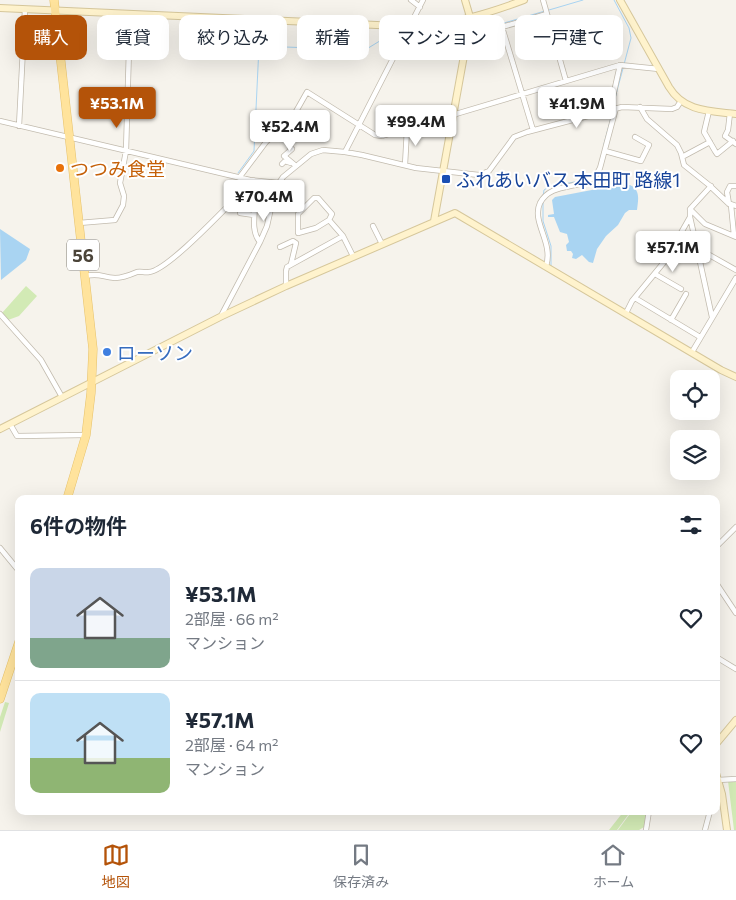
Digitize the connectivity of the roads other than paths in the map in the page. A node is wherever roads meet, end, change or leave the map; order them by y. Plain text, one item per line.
1 (54, 0) edge
2 (411, 0) edge
3 (423, 0) edge
4 (466, 0) edge
5 (524, 0) edge
6 (543, 0) edge
7 (620, 0) edge
8 (420, 7) junction
9 (0, 8) edge
10 (25, 9) junction
11 (55, 10) junction
12 (130, 14) junction
13 (547, 14) junction
14 (415, 15) edge
15 (470, 15) edge
16 (479, 15) edge
17 (379, 25) edge
18 (391, 60) edge
19 (462, 60) edge
20 (623, 65) junction
21 (659, 69) junction
22 (566, 81) junction
23 (523, 93) junction
24 (681, 101) junction
25 (640, 107) junction
26 (616, 108) junction
27 (610, 110) junction
28 (709, 111) junction
29 (453, 114) junction
30 (733, 114) edge
31 (0, 121) edge
32 (359, 124) junction
33 (19, 126) junction
34 (407, 129) junction
35 (533, 130) junction
36 (69, 137) junction
37 (635, 137) dead end
38 (710, 142) junction
39 (735, 142) edge
40 (290, 148) dead end
41 (126, 151) junction
42 (605, 151) junction
43 (344, 152) junction
44 (682, 157) junction
45 (282, 164) dead end
46 (405, 165) junction
47 (296, 167) junction
48 (443, 172) junction
49 (239, 178) junction
50 (250, 180) junction
51 (279, 183) junction
52 (711, 186) junction
53 (736, 186) edge
54 (732, 205) edge
55 (255, 208) dead end
56 (690, 209) junction
57 (240, 213) dead end
58 (254, 214) junction
59 (690, 217) junction
60 (329, 220) junction
61 (434, 221) junction
62 (79, 223) junction
63 (373, 226) dead end
64 (343, 236) junction
65 (735, 236) edge
66 (260, 242) junction
67 (382, 244) junction
68 (280, 247) dead end
69 (697, 248) junction
70 (353, 256) junction
71 (291, 264) junction
72 (546, 266) junction
73 (736, 270) edge
74 (655, 274) junction
75 (85, 276) junction
76 (736, 278) edge
77 (286, 286) junction
78 (681, 289) dead end
79 (686, 294) dead end
80 (635, 298) junction
81 (626, 313) junction
82 (0, 314) edge
83 (220, 317) junction
84 (712, 317) junction
85 (671, 320) junction
86 (700, 337) junction
87 (692, 352) junction
88 (736, 377) edge
89 (92, 383) junction
90 (62, 397) junction
91 (10, 424) junction
92 (0, 429) edge
93 (86, 435) junction
94 (67, 495) edge
95 (736, 527) edge
96 (720, 543) edge
97 (0, 548) edge
98 (15, 566) edge
99 (720, 589) edge
100 (736, 613) edge
101 (15, 654) edge
102 (720, 659) edge
103 (736, 669) edge
104 (0, 699) edge
105 (736, 720) edge
106 (720, 739) edge
107 (736, 779) edge
108 (720, 780) edge
109 (720, 791) edge
110 (648, 815) edge
111 (709, 815) edge
112 (646, 830) edge
113 (706, 830) edge
114 (727, 830) edge

1 - 11 main road, 56
2 - 8 street
3 - 8 street
4 - 15 street
5 - 16 street
6 - 13 street
7 - 21 street
8 - 14 street
9 - 10 street
10 - 11 street
10 - 33 street
11 - 12 street
11 - 36 main road, 56
12 - 17 street
12 - 41 street
13 - 22 street
13 - 23 street
18 - 32 street
19 - 29 street
20 - 21 street
20 - 22 street
20 - 27 street
21 - 24 street
22 - 23 street
23 - 29 street
23 - 35 street
24 - 25 street
24 - 28 street
25 - 26 street
25 - 44 street
26 - 27 street
26 - 42 street
27 - 35 street
28 - 30 street
28 - 38 street
29 - 34 street
29 - 48 street
30 - 39 street
31 - 33 street
32 - 34 street
32 - 43 street
32 - 49 street
33 - 36 street
34 - 46 street
35 - 48 street
36 - 41 street
36 - 62 main road, 56
37 - 42 street
38 - 39 street
38 - 44 street
40 - 47 street
41 - 49 street
41 - 62 street
42 - 72 street
43 - 46 street
43 - 47 street
44 - 52 street
45 - 47 street
46 - 48 street
47 - 51 street
48 - 61 street
49 - 50 street
50 - 51 street
50 - 75 street
51 - 66 street
52 - 54 street
52 - 56 street
53 - 54 street
54 - 65 street
55 - 58 street
56 - 59 street
56 - 65 street
57 - 58 street
58 - 66 street
59 - 69 street
59 - 74 street
60 - 60 street
60 - 64 street
61 - 67 street
61 - 72 street
62 - 75 main road, 56
63 - 67 street
64 - 70 street
64 - 71 street
66 - 83 street
67 - 70 street
68 - 71 street
69 - 73 street
69 - 84 street
70 - 77 street
71 - 77 street
72 - 81 street
74 - 78 street
74 - 80 street
75 - 89 main road, 56
76 - 84 street
77 - 83 street
79 - 85 street
80 - 81 street
80 - 85 street
81 - 87 street
82 - 90 street
83 - 89 street
84 - 86 street
85 - 86 street
86 - 87 street
87 - 88 street
89 - 90 street
89 - 93 main road, 56
90 - 91 street
91 - 92 street
91 - 93 street
93 - 94 main road, 56
95 - 96 street
97 - 98 street
99 - 100 street
101 - 104 main road
102 - 103 street
105 - 106 street
107 - 108 street
109 - 114 street
110 - 112 street
111 - 113 street

